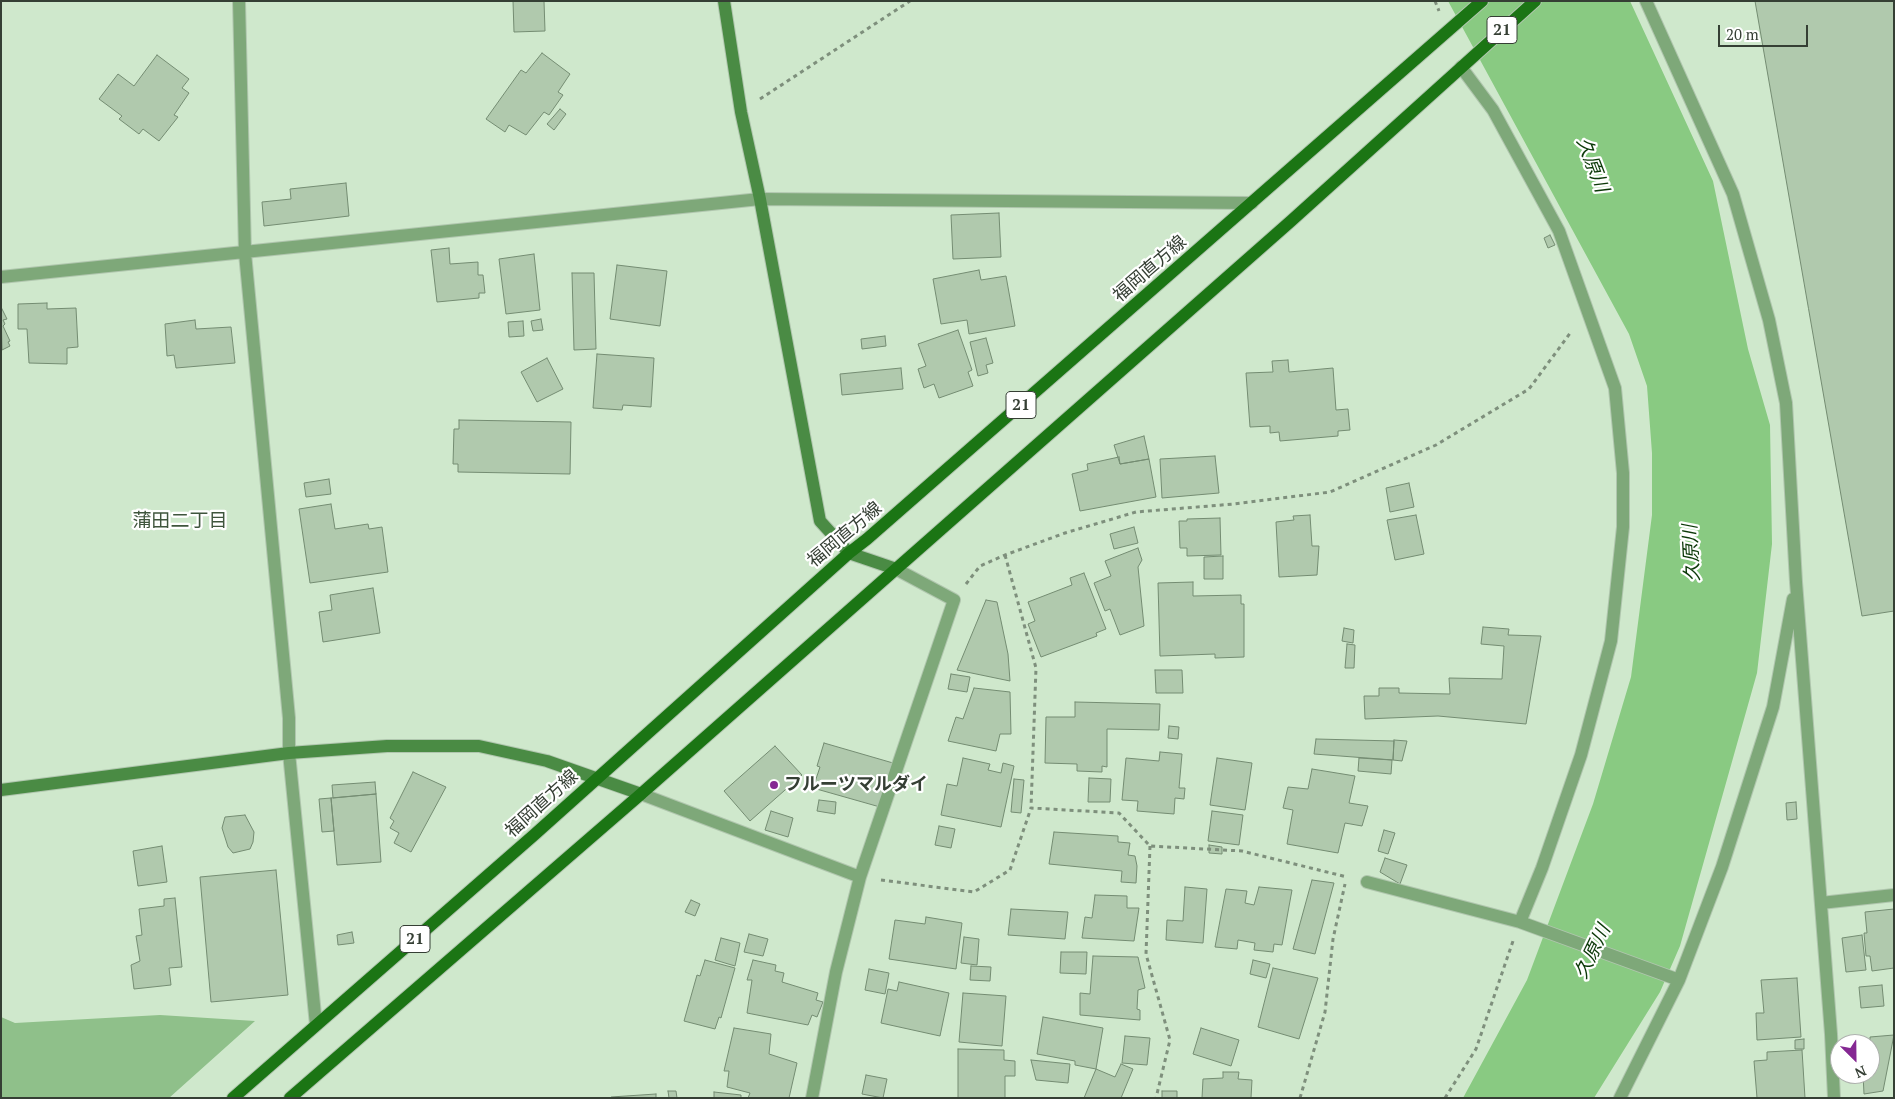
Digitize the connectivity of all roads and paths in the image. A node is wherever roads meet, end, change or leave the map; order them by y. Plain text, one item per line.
1 (239, 1) edge
2 (724, 1) edge
3 (910, 1) edge
4 (1482, 1) edge
5 (1535, 1) edge
6 (1646, 1) edge
7 (1465, 63) junction
8 (741, 112) junction
9 (760, 199) junction
10 (1252, 203) junction
11 (245, 253) junction
12 (1, 277) edge
13 (1588, 310) junction
14 (849, 553) junction
15 (1005, 554) junction
16 (896, 569) junction
17 (1796, 582) junction
18 (954, 600) junction
19 (289, 753) junction
20 (596, 778) junction
21 (1, 790) edge
22 (641, 794) junction
23 (1031, 808) junction
24 (1150, 846) junction
25 (860, 877) junction
26 (1346, 877) junction
27 (1367, 882) joint
28 (1894, 895) edge
29 (1821, 903) junction
30 (1520, 922) junction
31 (1679, 980) junction
32 (316, 1025) junction
33 (233, 1098) edge
34 (290, 1098) edge
35 (812, 1098) edge
36 (1156, 1098) edge
37 (1300, 1098) edge
38 (1445, 1098) edge
39 (1620, 1098) edge
40 (1834, 1098) edge

1 - 11 street
2 - 8 street
3 - 8 path
4 - 10 main road, 福岡直方線 / 21
5 - 7 main road, 21
6 - 17 street
7 - 13 street
7 - 16 main road, 21
8 - 9 street
9 - 10 street
9 - 11 street
9 - 14 street
10 - 14 main road, 福岡直方線 / 21
11 - 12 street
11 - 19 street
13 - 15 path
13 - 30 street
14 - 16 street
14 - 20 main road, 福岡直方線 / 21
15 - 18 path
15 - 23 path
16 - 18 street
16 - 22 main road, 21
17 - 29 street
17 - 31 street
18 - 25 street
19 - 20 street
19 - 21 street
19 - 32 street
20 - 22 street
20 - 32 main road, 福岡直方線 / 21
22 - 25 street
22 - 34 main road, 21
23 - 24 path
23 - 25 path
24 - 26 path
24 - 36 path
25 - 35 street
26 - 27 path
26 - 37 path
27 - 30 street
28 - 29 street
29 - 40 street
30 - 31 street
30 - 38 path
31 - 39 street
32 - 33 main road, 福岡直方線 / 21

